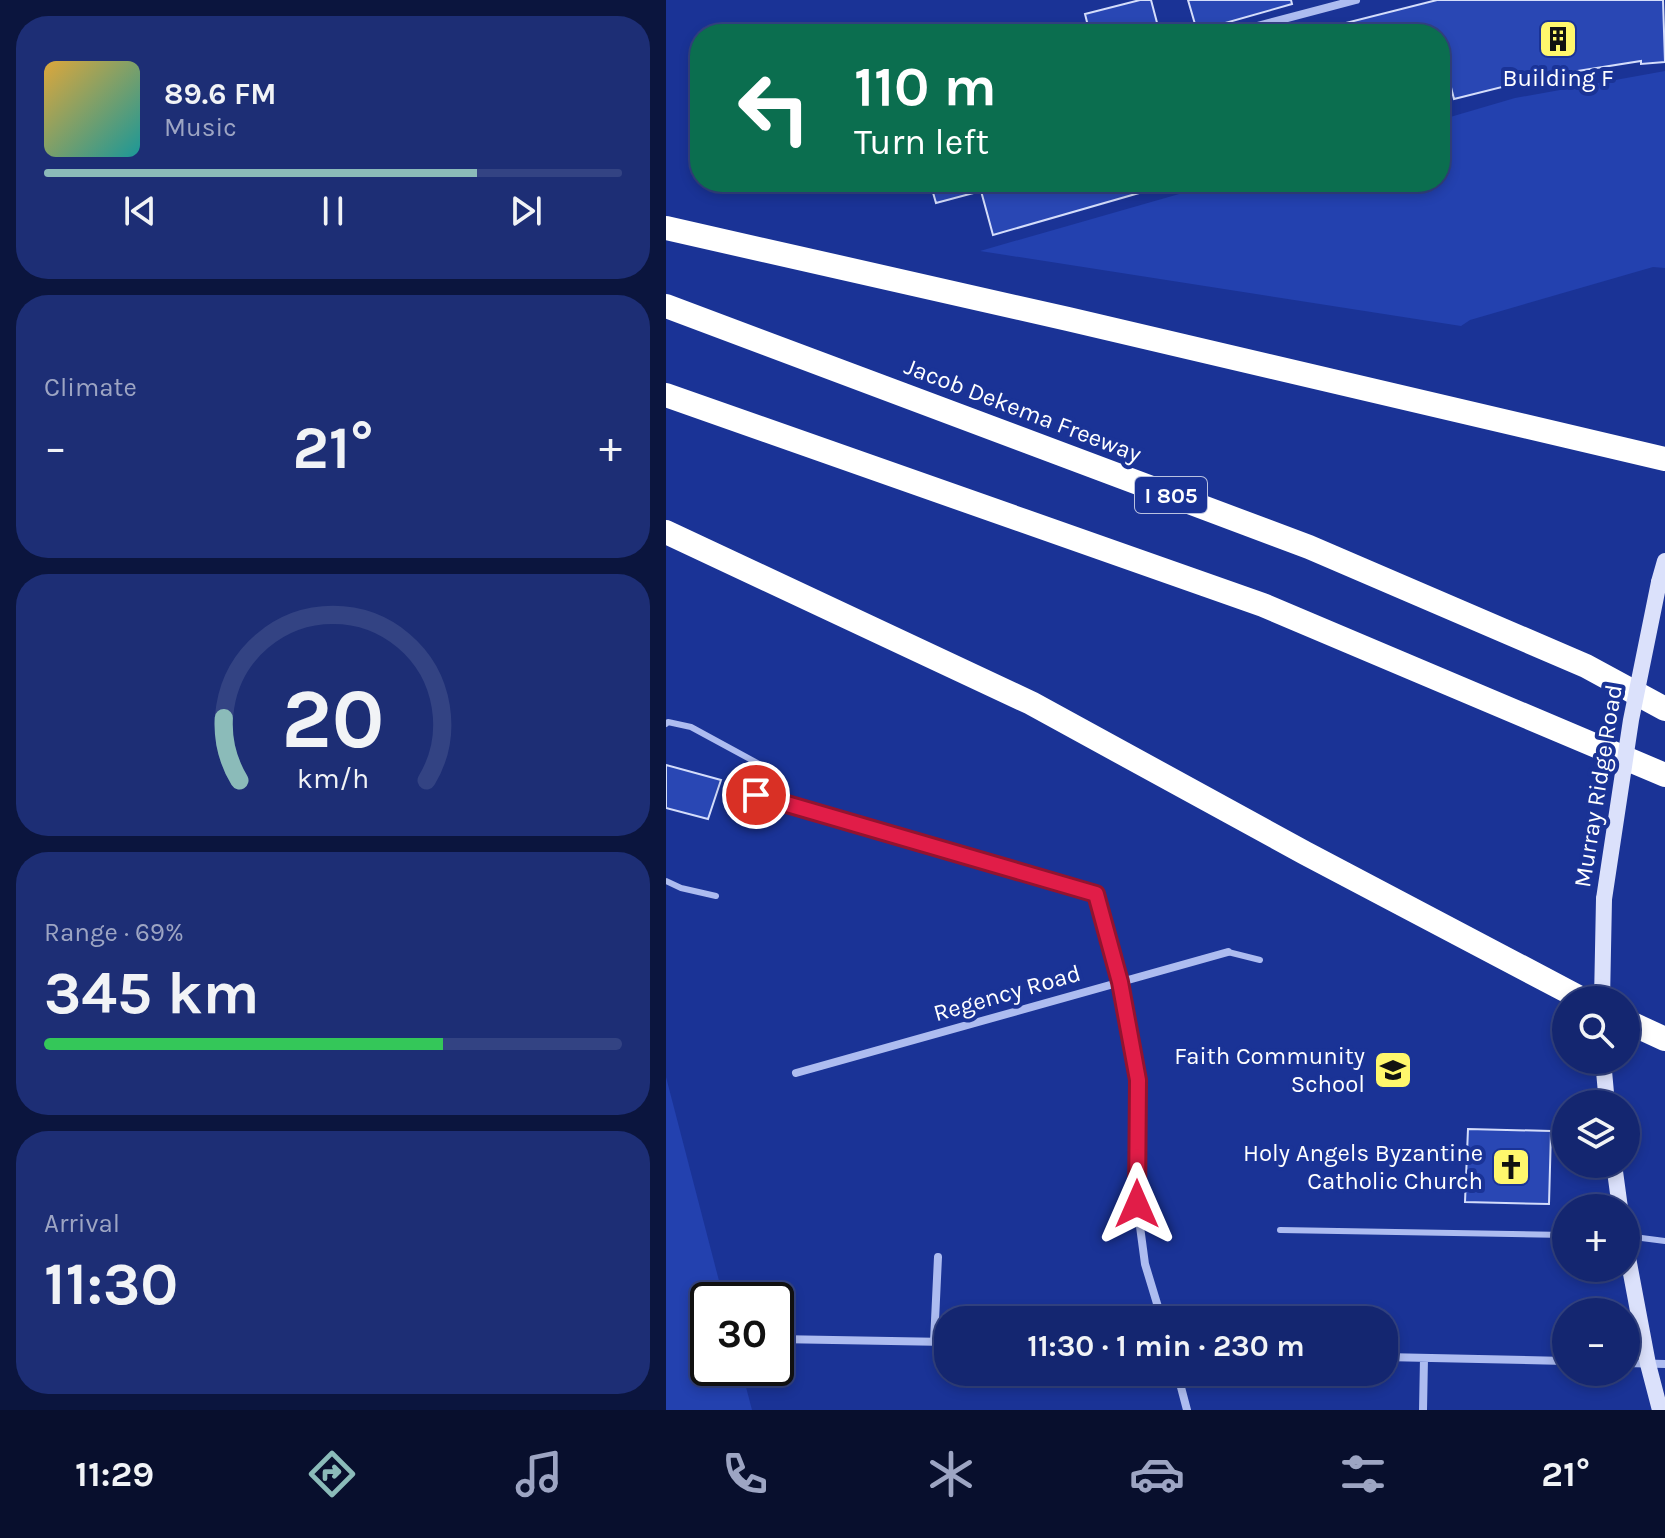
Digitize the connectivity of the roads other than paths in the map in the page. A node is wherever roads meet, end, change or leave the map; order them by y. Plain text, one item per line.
1 (1356, 0) edge
2 (1265, 24) edge
3 (666, 228) edge
4 (666, 306) edge
5 (666, 395) edge
6 (1665, 459) edge
7 (666, 532) edge
8 (1665, 561) edge
9 (1665, 709) edge
10 (666, 724) edge
11 (1665, 775) edge
12 (756, 795) dead end
13 (767, 798) junction
14 (666, 881) edge
15 (1096, 894) joint
16 (716, 896) dead end
17 (1228, 952) joint
18 (1260, 960) dead end
19 (1120, 982) junction
20 (1557, 986) edge
21 (1602, 986) edge
22 (1640, 1027) edge
23 (1665, 1039) edge
24 (796, 1073) dead end
25 (1280, 1230) dead end
26 (1552, 1235) edge
27 (1640, 1238) edge
28 (1665, 1241) edge
29 (938, 1257) dead end
30 (1635, 1282) edge
31 (936, 1306) edge
32 (1158, 1306) edge
33 (794, 1339) edge
34 (934, 1342) edge
35 (1398, 1357) edge
36 (1424, 1358) junction
37 (1552, 1361) edge
38 (1657, 1364) edge
39 (1181, 1386) edge
40 (1187, 1410) edge
41 (1423, 1410) edge
42 (1660, 1410) edge

1 - 2 street
3 - 6 highway
4 - 9 highway, Jacob Dekema Freeway / I 805
5 - 11 highway
7 - 20 highway
8 - 21 main road, Murray Ridge Road, bridge
10 - 13 lane
12 - 13 lane
13 - 15 lane
14 - 16 lane
15 - 19 street
17 - 18 lane
17 - 19 street, Regency Road
19 - 24 street, Regency Road
19 - 32 street
22 - 23 highway
25 - 26 lane
27 - 28 lane
29 - 31 street
30 - 38 main road
33 - 34 street
35 - 36 street
36 - 37 street
36 - 41 street
38 - 42 main road
39 - 40 street

